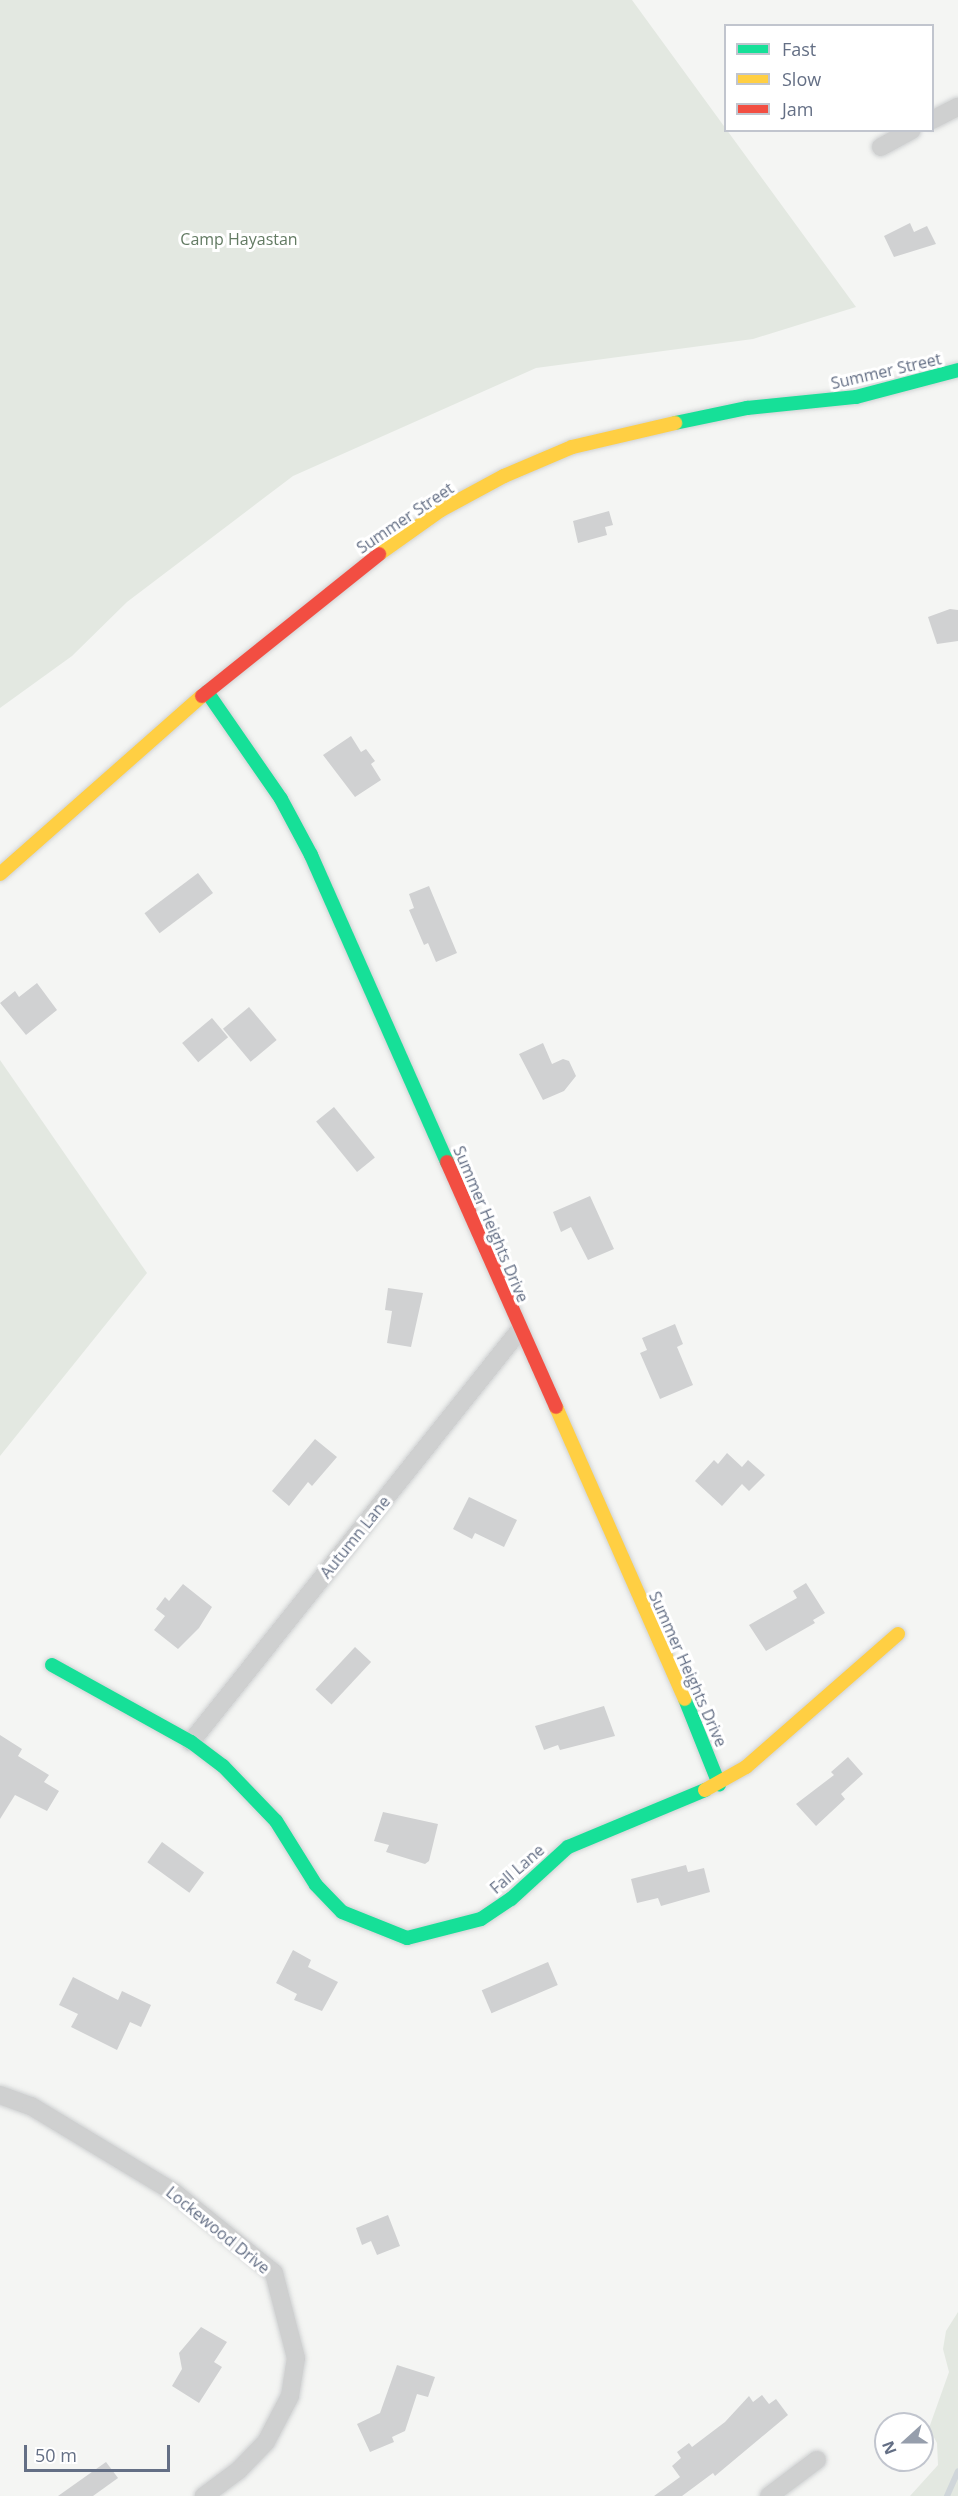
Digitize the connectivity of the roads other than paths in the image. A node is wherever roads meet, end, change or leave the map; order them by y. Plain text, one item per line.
1 (958, 107) edge
2 (934, 119) edge
3 (908, 132) edge
4 (881, 147) dead end
5 (958, 370) edge
6 (207, 692) junction
7 (0, 874) edge
8 (519, 1331) junction
9 (898, 1634) dead end
10 (52, 1665) dead end
11 (191, 1742) junction
12 (719, 1784) junction
13 (0, 2095) edge
14 (817, 2460) dead end
15 (204, 2496) edge
16 (769, 2496) edge

1 - 2 street
3 - 4 street
5 - 6 street, Summer Street
6 - 7 street, Summer Street
6 - 8 street, Summer Heights Drive
8 - 11 street, Autumn Lane
8 - 12 street, Summer Heights Drive
9 - 12 street, Fall Lane
10 - 11 street, Fall Lane
11 - 12 street, Fall Lane
13 - 15 street, Lockewood Drive
14 - 16 street

